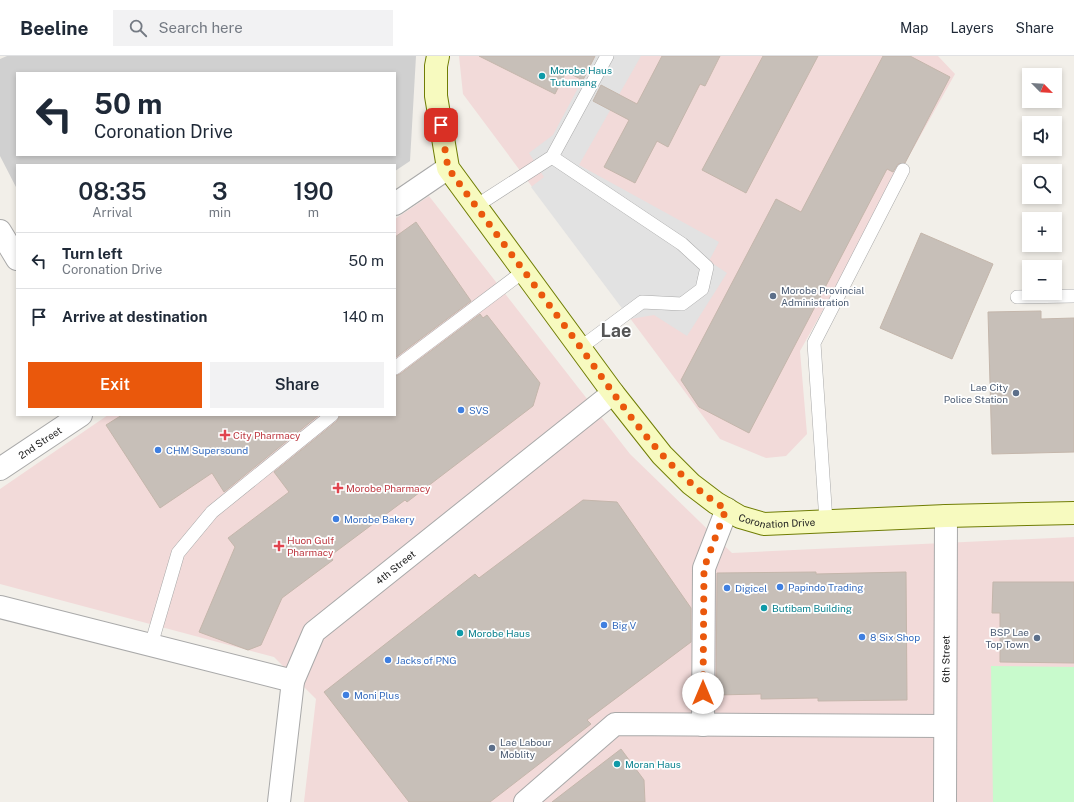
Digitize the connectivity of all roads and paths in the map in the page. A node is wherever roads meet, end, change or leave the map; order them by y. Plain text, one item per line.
1 (438, 56) edge
2 (607, 56) edge
3 (552, 157) junction
4 (448, 168) junction
5 (903, 170) dead end
6 (396, 203) edge
7 (476, 206) junction
8 (0, 231) edge
9 (16, 257) edge
10 (524, 271) junction
11 (1074, 296) edge
12 (1017, 297) dead end
13 (580, 348) junction
14 (396, 367) edge
15 (613, 393) junction
16 (80, 416) edge
17 (331, 416) edge
18 (0, 469) edge
19 (726, 509) junction
20 (1074, 514) edge
21 (946, 516) junction
22 (826, 521) junction
23 (0, 607) edge
24 (151, 645) junction
25 (293, 681) junction
26 (703, 725) junction
27 (944, 726) junction
28 (279, 802) edge
29 (525, 802) edge
30 (945, 802) edge

1 - 4 street, Coronation Drive
2 - 3 lane
3 - 7 lane
3 - 13 lane
4 - 6 street
4 - 7 street, Coronation Drive
5 - 22 lane
7 - 10 street, Coronation Drive
8 - 9 street
10 - 13 street, Coronation Drive
10 - 14 lane
11 - 12 lane
13 - 15 street, Coronation Drive
15 - 19 street, Coronation Drive
15 - 25 street, 4th Street
16 - 18 street, 2nd Street
17 - 24 lane
19 - 22 street, Coronation Drive
19 - 26 street
20 - 21 street, Coronation Drive
21 - 22 street, Coronation Drive
21 - 27 street, 6th Street
23 - 24 street
24 - 25 street
25 - 28 street, 4th Street
26 - 27 street
26 - 29 street
27 - 30 street, 6th Street

